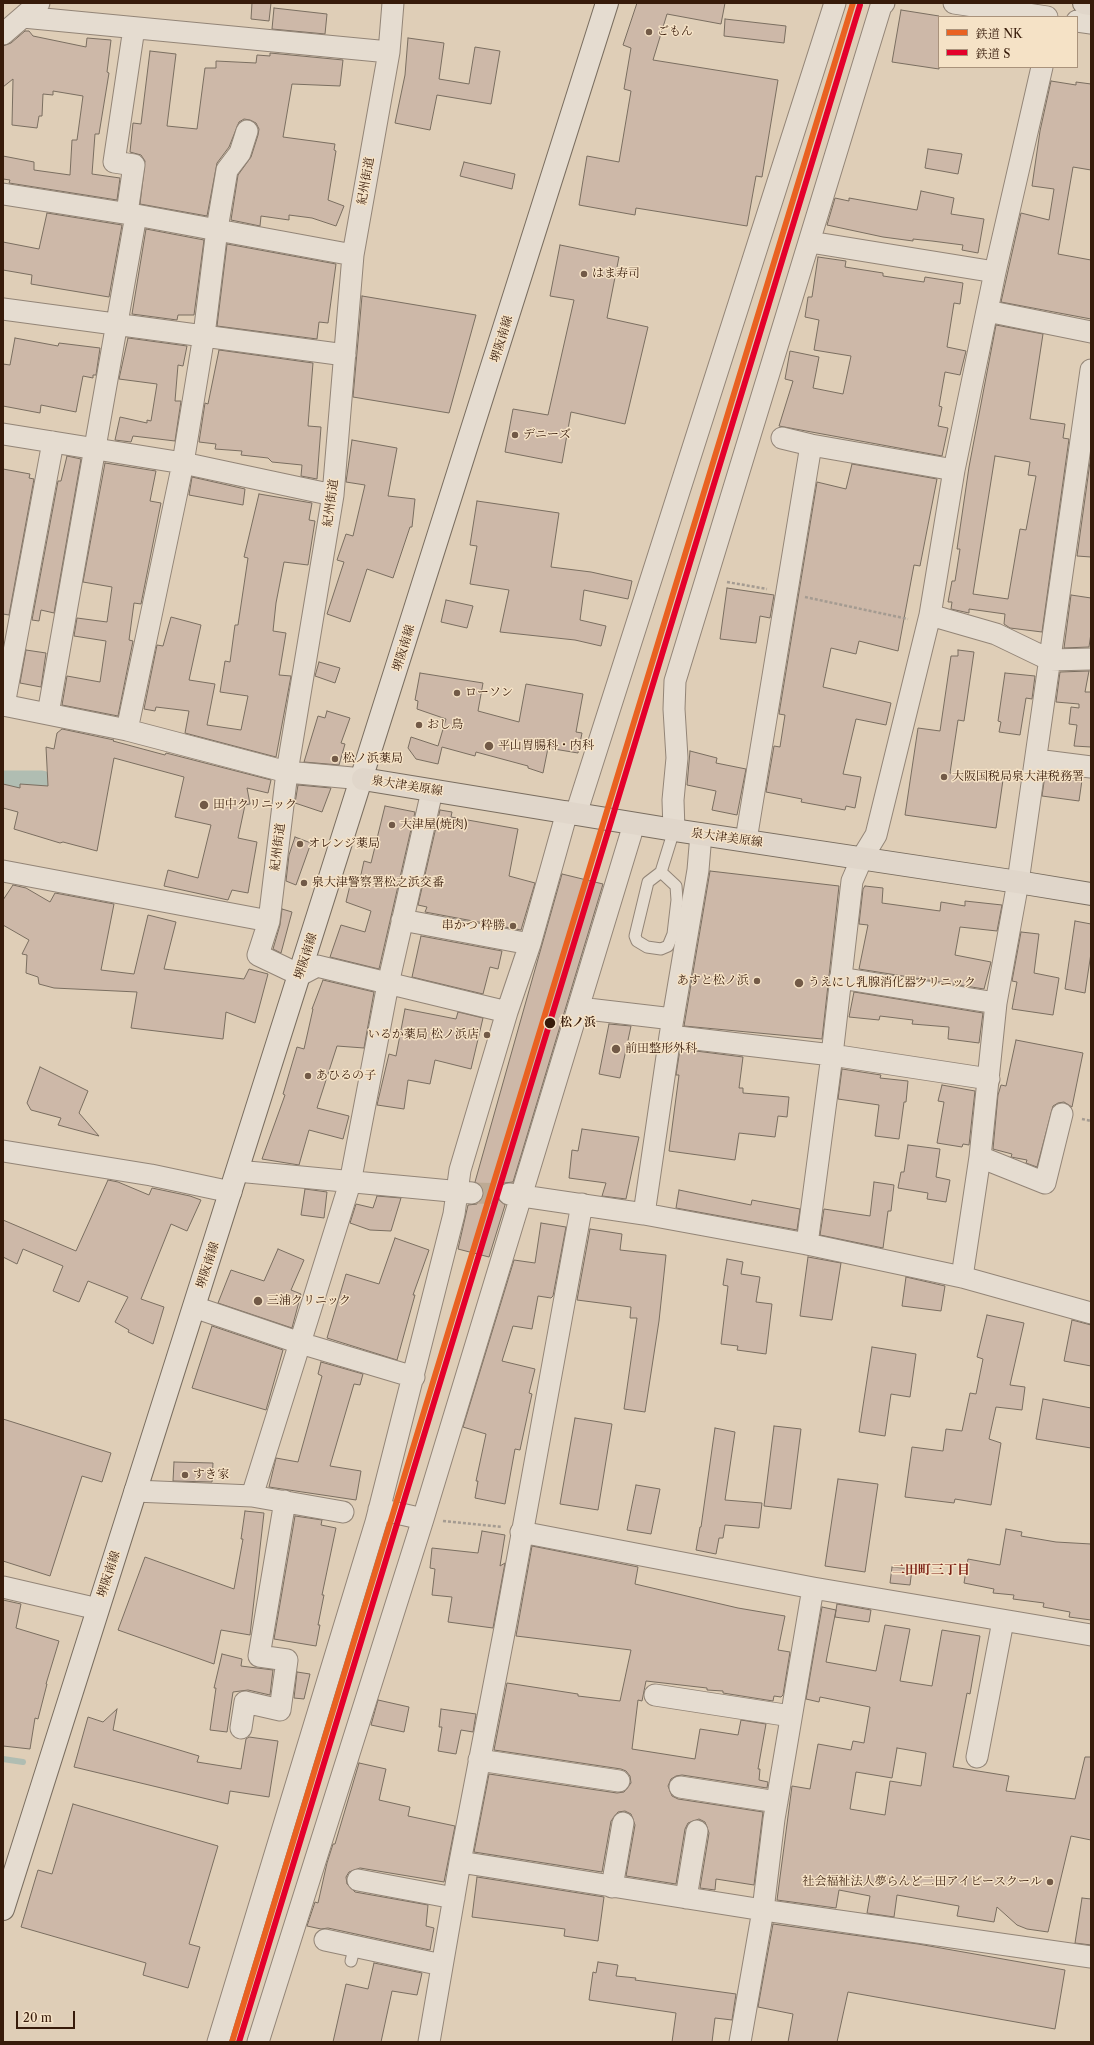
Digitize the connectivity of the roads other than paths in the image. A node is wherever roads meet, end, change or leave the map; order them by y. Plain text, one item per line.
1 (39, 3) edge
2 (393, 3) edge
3 (607, 3) edge
4 (835, 3) edge
5 (884, 3) edge
6 (954, 3) edge
7 (1053, 3) edge
8 (1084, 3) edge
9 (1091, 4) edge
10 (976, 5) edge
11 (1041, 16) edge
12 (1051, 16) edge
13 (23, 17) junction
14 (1078, 21) edge
15 (1091, 23) edge
16 (134, 28) junction
17 (3, 34) edge
18 (389, 52) junction
19 (1042, 68) edge
20 (248, 131) dead end
21 (3, 194) edge
22 (131, 214) junction
23 (217, 229) junction
24 (810, 242) junction
25 (354, 255) junction
26 (995, 272) junction
27 (3, 309) edge
28 (987, 311) junction
29 (117, 323) junction
30 (1091, 332) edge
31 (204, 335) junction
32 (345, 355) junction
33 (1091, 370) edge
34 (3, 434) edge
35 (782, 438) dead end
36 (53, 442) junction
37 (811, 445) junction
38 (96, 450) junction
39 (182, 463) junction
40 (954, 470) junction
41 (333, 495) junction
42 (930, 615) junction
43 (1091, 659) edge
44 (1050, 660) junction
45 (3, 705) edge
46 (48, 714) junction
47 (127, 730) junction
48 (1036, 760) junction
49 (1091, 767) edge
50 (287, 772) junction
51 (363, 779) junction
52 (432, 791) junction
53 (572, 813) junction
54 (634, 824) junction
55 (674, 830) junction
56 (701, 834) junction
57 (746, 840) junction
58 (862, 858) junction
59 (3, 870) edge
60 (661, 872) junction
61 (1018, 882) junction
62 (1091, 894) edge
63 (402, 920) junction
64 (269, 921) junction
65 (530, 944) junction
66 (300, 975) junction
67 (840, 978) junction
68 (388, 984) junction
69 (996, 1003) junction
70 (579, 1008) junction
71 (507, 1012) junction
72 (672, 1028) junction
73 (832, 1055) junction
74 (989, 1079) junction
75 (1062, 1114) dead end
76 (3, 1151) edge
77 (980, 1157) junction
78 (237, 1171) junction
79 (350, 1183) junction
80 (231, 1192) junction
81 (465, 1193) junction
82 (515, 1195) junction
83 (582, 1204) junction
84 (644, 1214) junction
85 (807, 1244) junction
86 (962, 1277) junction
87 (194, 1307) junction
88 (1091, 1312) edge
89 (300, 1343) junction
90 (414, 1377) junction
91 (135, 1491) junction
92 (252, 1496) junction
93 (285, 1501) junction
94 (343, 1512) dead end
95 (378, 1516) junction
96 (420, 1527) junction
97 (521, 1532) junction
98 (3, 1587) edge
99 (813, 1588) junction
100 (98, 1609) junction
101 (1003, 1621) junction
102 (1091, 1635) edge
103 (655, 1695) dead end
104 (791, 1716) junction
105 (241, 1728) dead end
106 (978, 1757) dead end
107 (479, 1760) junction
108 (619, 1781) dead end
109 (680, 1787) dead end
110 (777, 1802) junction
111 (623, 1823) dead end
112 (697, 1831) dead end
113 (460, 1862) junction
114 (358, 1880) dead end
115 (612, 1887) junction
116 (454, 1898) junction
117 (686, 1898) junction
118 (3, 1909) edge
119 (763, 1910) junction
120 (324, 1940) dead end
121 (1091, 1957) edge
122 (442, 1965) junction
123 (218, 2042) edge
124 (258, 2042) edge
125 (429, 2042) edge
126 (740, 2042) edge

1 - 13 street
2 - 18 street, 紀州街道
3 - 51 main road, 堺阪南線
4 - 53 street
5 - 24 street
6 - 10 street
7 - 12 street
8 - 9 main road
10 - 11 street
13 - 16 street
13 - 17 street
14 - 15 street
16 - 18 street
16 - 22 street
18 - 25 street, 紀州街道
19 - 26 street
20 - 23 street
21 - 22 street
22 - 23 street
22 - 29 street
23 - 25 street
23 - 31 street
24 - 26 street
24 - 55 street
25 - 32 street, 紀州街道
26 - 28 street
27 - 29 street
28 - 30 street
28 - 40 street
29 - 31 street
29 - 38 street
31 - 32 street
31 - 39 street
32 - 41 street, 紀州街道
33 - 44 street
34 - 36 street
35 - 37 street
36 - 38 street
36 - 45 street
37 - 40 street
37 - 57 street
38 - 39 street
38 - 46 street
39 - 41 street
39 - 47 street
40 - 42 street
41 - 50 street, 紀州街道
42 - 44 street
42 - 58 street
43 - 44 street
44 - 48 street
45 - 46 street
46 - 47 street
47 - 50 street
48 - 49 street
48 - 61 street
50 - 51 street
50 - 64 street, 紀州街道
51 - 52 main road, 泉大津美原線
51 - 66 main road, 堺阪南線
52 - 53 main road, 泉大津美原線
52 - 63 street
53 - 54 main road, 泉大津美原線
53 - 65 street
54 - 55 main road, 泉大津美原線
54 - 70 street
55 - 56 main road, 泉大津美原線
55 - 60 lane
56 - 57 main road, 泉大津美原線
56 - 72 street
57 - 58 main road, 泉大津美原線
58 - 61 main road, 泉大津美原線
58 - 67 street
59 - 64 street
60 - 60 lane
61 - 62 main road, 泉大津美原線
61 - 69 street
63 - 65 street
63 - 68 street
64 - 66 street, 紀州街道
65 - 71 street
66 - 68 street
66 - 78 main road, 堺阪南線
67 - 69 street
67 - 73 street
68 - 71 street
68 - 79 street
69 - 74 street
70 - 72 street
70 - 82 street
71 - 81 street
72 - 73 street
72 - 84 street
73 - 74 street
73 - 85 street
74 - 77 street
75 - 77 street
76 - 80 street
77 - 86 street
78 - 79 street
78 - 80 main road, 堺阪南線
79 - 81 street
79 - 89 street
80 - 87 main road, 堺阪南線
81 - 90 street
82 - 83 street
82 - 96 street
83 - 84 street
83 - 97 street
84 - 85 street
85 - 86 street
86 - 88 street
87 - 89 street
87 - 91 main road, 堺阪南線
89 - 90 street
89 - 92 street
90 - 95 street
91 - 92 street
91 - 100 main road, 堺阪南線
92 - 93 street
93 - 94 street
93 - 105 street
95 - 96 street
95 - 123 street
96 - 124 street
97 - 99 street
97 - 107 street
98 - 100 street
99 - 101 street
99 - 104 street
100 - 118 main road, 堺阪南線
101 - 102 street
101 - 106 street
103 - 104 street
104 - 110 street
107 - 108 street
107 - 113 street
109 - 110 street
110 - 119 street
111 - 115 street
112 - 117 street
113 - 115 street
113 - 116 street
114 - 116 street
115 - 117 street
116 - 122 street
117 - 119 street
119 - 121 street
119 - 126 street
120 - 122 street
122 - 125 street

